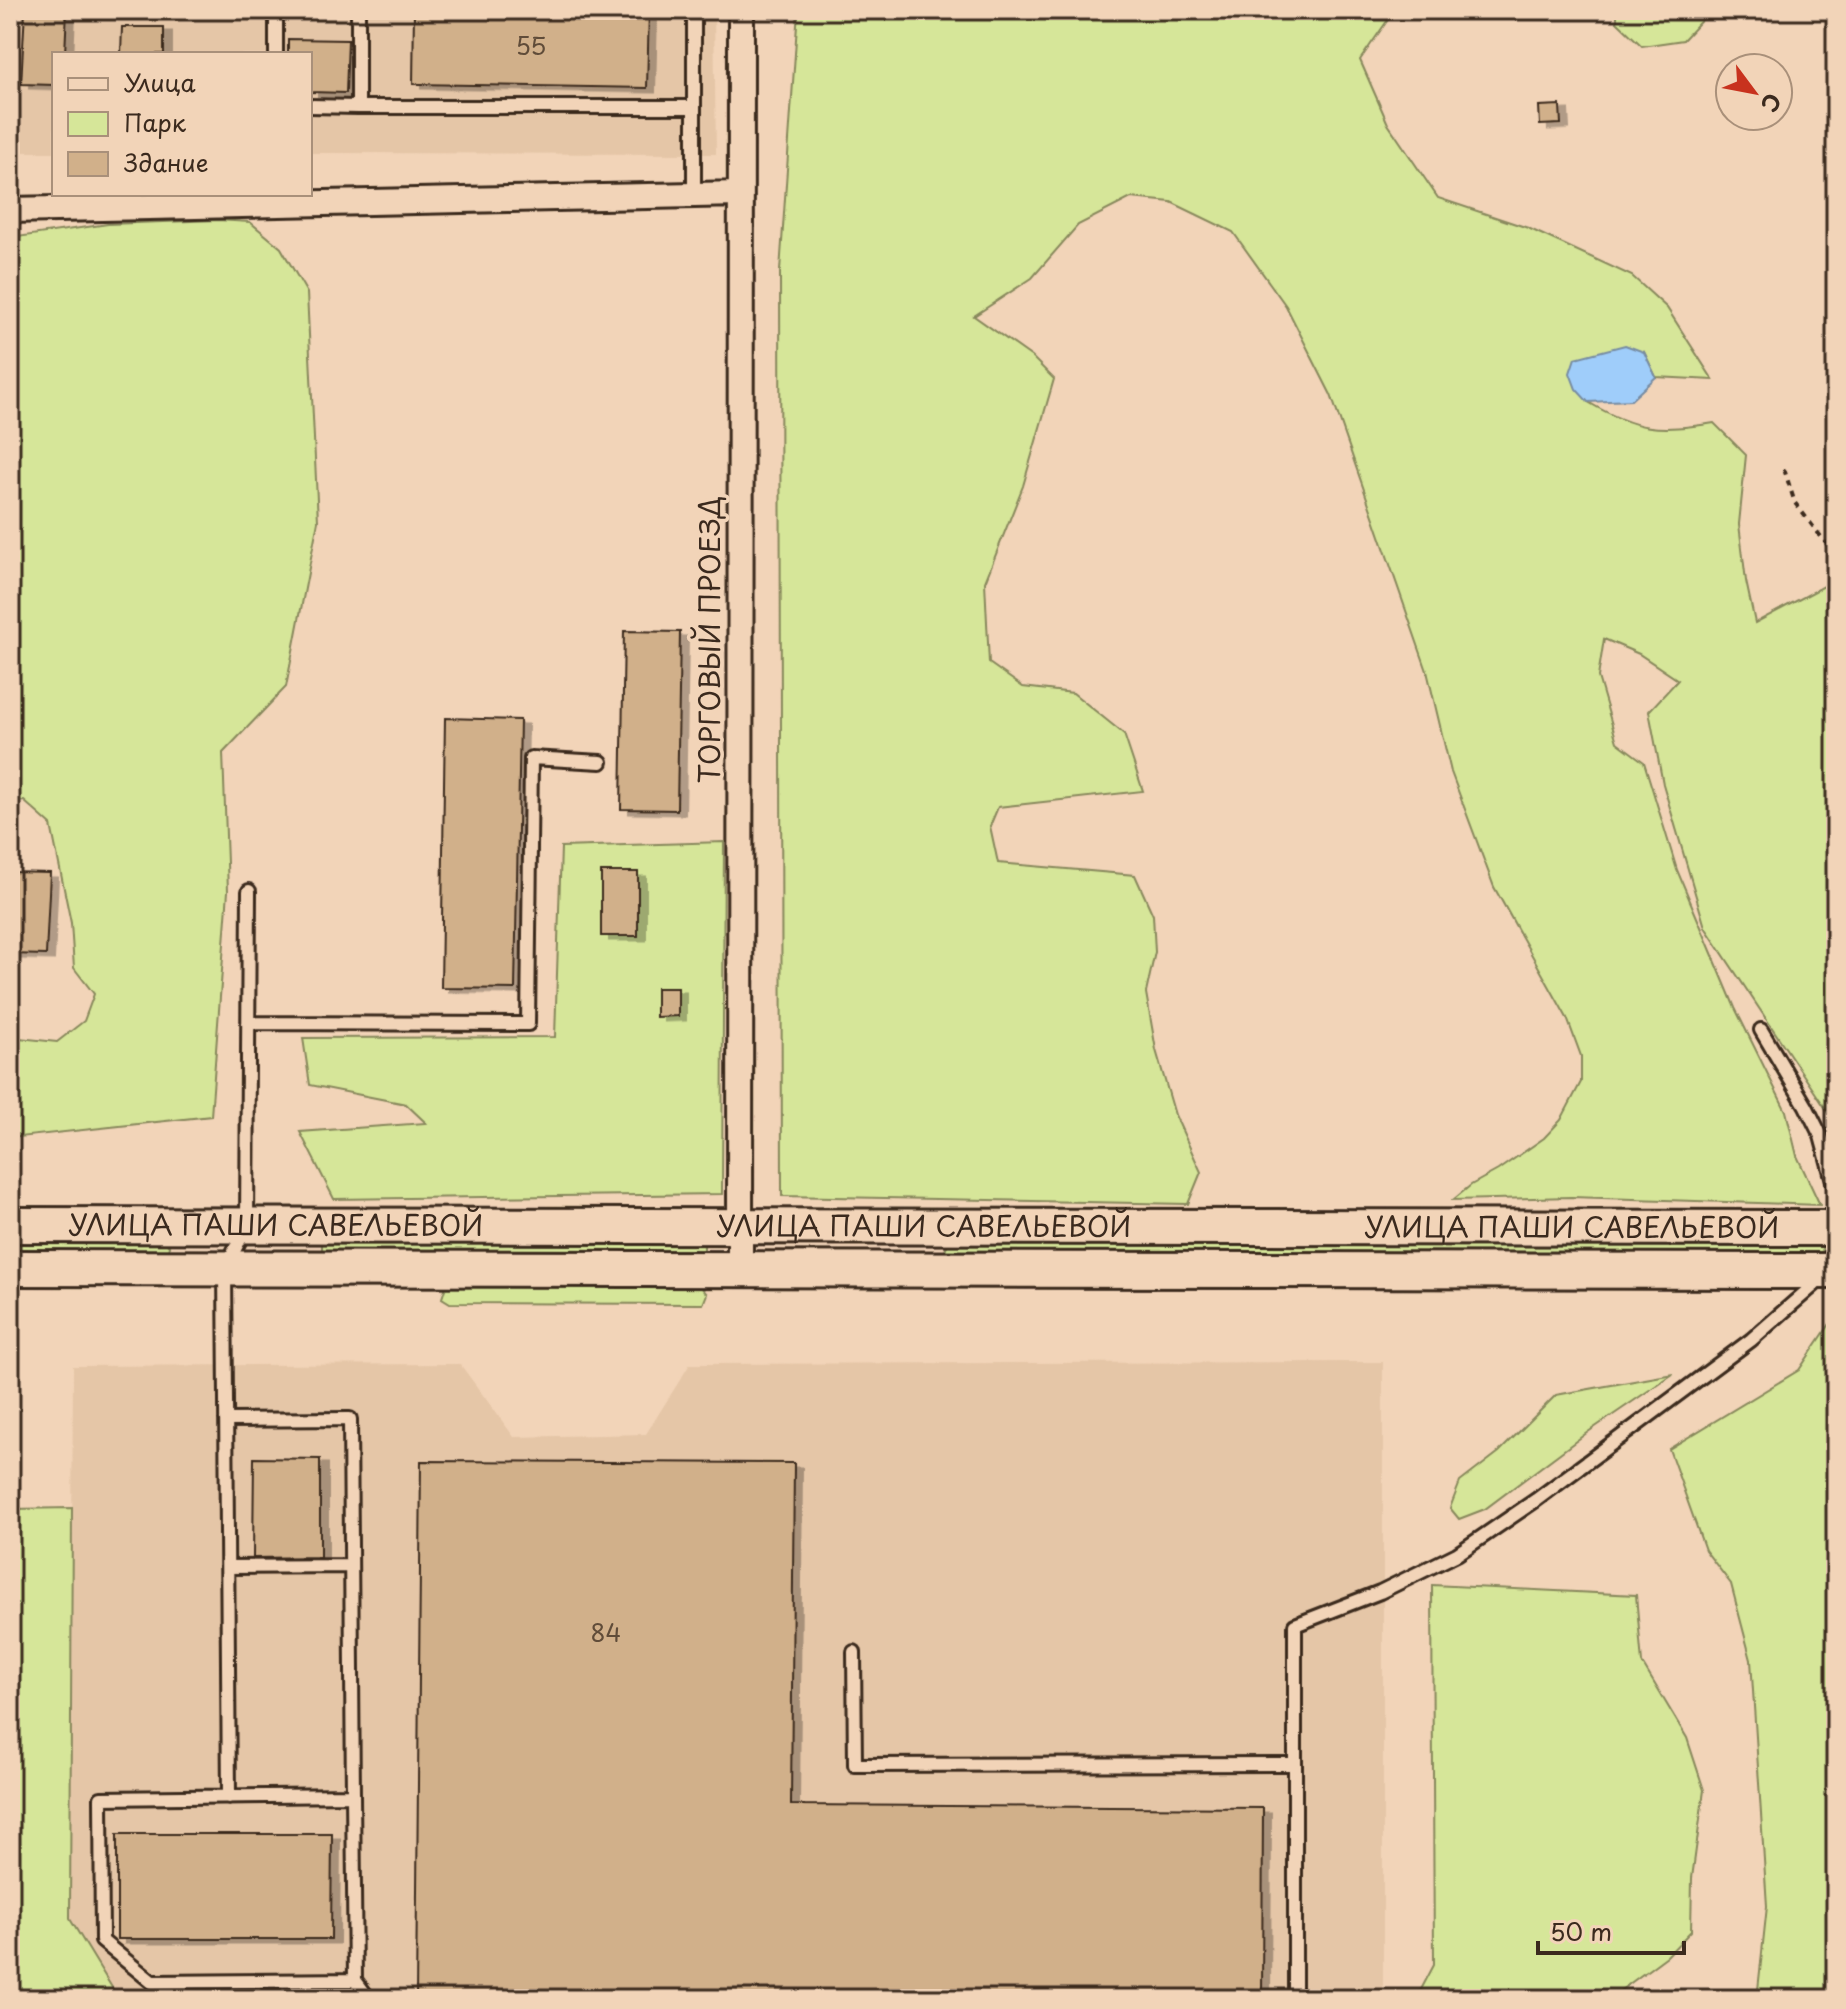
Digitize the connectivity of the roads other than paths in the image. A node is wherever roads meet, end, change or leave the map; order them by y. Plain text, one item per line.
1 (276, 10) edge
2 (358, 10) edge
3 (694, 10) edge
4 (741, 10) edge
5 (276, 52) edge
6 (312, 106) edge
7 (358, 107) junction
8 (694, 107) junction
9 (740, 194) junction
10 (694, 195) junction
11 (10, 210) edge
12 (601, 762) dead end
13 (249, 891) dead end
14 (248, 1023) junction
15 (1761, 1030) dead end
16 (1836, 1192) edge
17 (10, 1225) edge
18 (247, 1226) junction
19 (740, 1227) junction
20 (1836, 1228) edge
21 (10, 1268) edge
22 (225, 1268) junction
23 (1833, 1268) edge
24 (740, 1270) junction
25 (226, 1420) junction
26 (351, 1566) junction
27 (228, 1567) junction
28 (854, 1652) dead end
29 (1295, 1764) junction
30 (353, 1795) junction
31 (229, 1797) junction
32 (355, 1980) junction
33 (369, 1999) edge
34 (1295, 1999) edge

1 - 5 lane
2 - 7 lane
3 - 8 lane
4 - 9 street, ТОРГОВЫЙ ПРОЕЗД
6 - 7 lane
7 - 8 lane
8 - 10 lane
9 - 10 street
9 - 19 street, ТОРГОВЫЙ ПРОЕЗД
10 - 11 street
12 - 14 lane
13 - 14 lane
14 - 18 lane
15 - 16 lane
17 - 18 street, УЛИЦА ПАШИ САВЕЛЬЕВОЙ
18 - 19 street, УЛИЦА ПАШИ САВЕЛЬЕВОЙ
18 - 22 lane
19 - 20 street, УЛИЦА ПАШИ САВЕЛЬЕВОЙ
19 - 24 street, ТОРГОВЫЙ ПРОЕЗД
21 - 22 street, УЛИЦА ПАШИ САВЕЛЬЕВОЙ
22 - 24 street, УЛИЦА ПАШИ САВЕЛЬЕВОЙ
22 - 25 lane
23 - 24 street, УЛИЦА ПАШИ САВЕЛЬЕВОЙ
23 - 29 lane
25 - 26 lane
25 - 27 lane
26 - 27 lane
26 - 30 lane
27 - 31 lane
28 - 29 lane
29 - 34 lane
30 - 31 lane
30 - 32 lane
31 - 32 lane
32 - 33 lane

